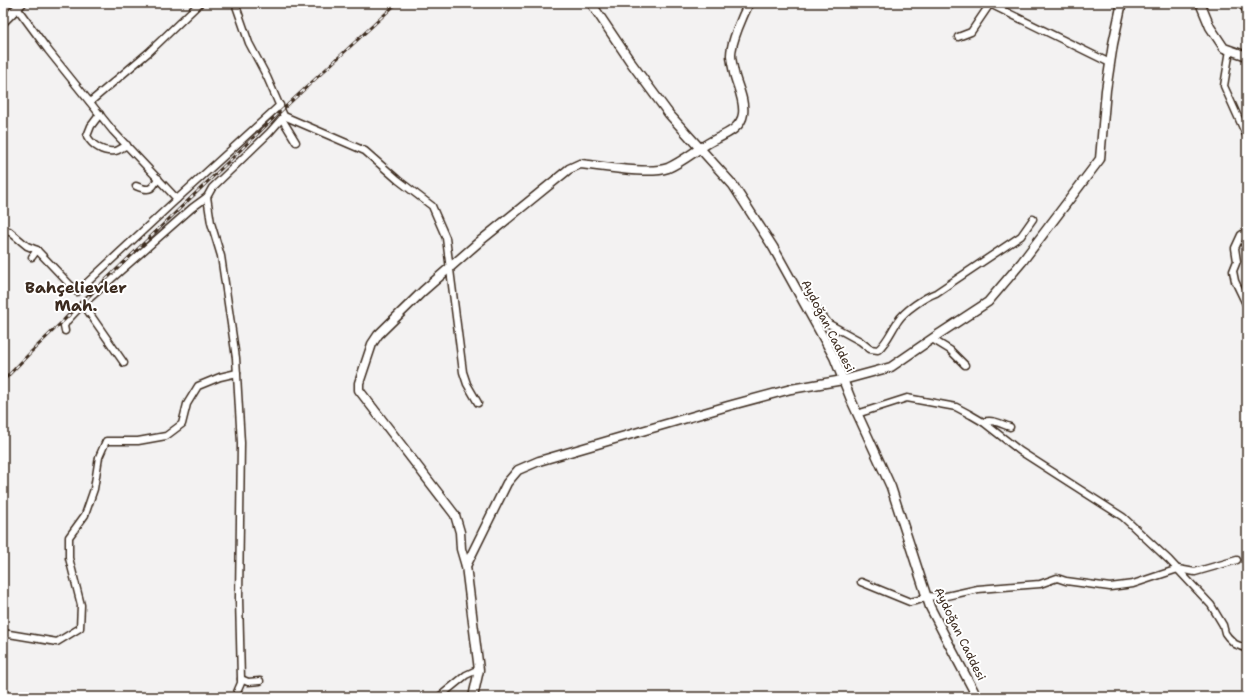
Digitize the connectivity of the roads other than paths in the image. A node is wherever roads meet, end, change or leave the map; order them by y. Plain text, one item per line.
1 (200, 3) edge
2 (235, 3) edge
3 (591, 3) edge
4 (749, 3) edge
5 (1124, 3) edge
6 (1200, 3) edge
7 (1242, 3) edge
8 (989, 4) edge
9 (19, 6) edge
10 (1247, 8) edge
11 (3, 22) edge
12 (958, 37) dead end
13 (1230, 50) junction
14 (1247, 56) edge
15 (1110, 63) junction
16 (90, 102) junction
17 (280, 105) junction
18 (100, 114) junction
19 (283, 117) junction
20 (1247, 137) edge
21 (296, 142) dead end
22 (127, 145) junction
23 (700, 147) junction
24 (158, 178) junction
25 (136, 186) dead end
26 (207, 197) junction
27 (177, 199) junction
28 (1033, 219) dead end
29 (9, 231) dead end
30 (1247, 231) edge
31 (37, 250) junction
32 (32, 257) dead end
33 (449, 269) junction
34 (802, 301) junction
35 (83, 304) junction
36 (1247, 306) edge
37 (65, 331) dead end
38 (932, 339) junction
39 (124, 363) dead end
40 (965, 365) dead end
41 (237, 373) junction
42 (843, 380) junction
43 (478, 403) dead end
44 (857, 414) junction
45 (983, 422) junction
46 (1010, 427) dead end
47 (1237, 560) dead end
48 (466, 566) junction
49 (1178, 569) junction
50 (861, 582) dead end
51 (926, 596) junction
52 (3, 633) edge
53 (1247, 649) edge
54 (479, 669) junction
55 (241, 679) junction
56 (260, 681) dead end
57 (235, 697) edge
58 (439, 697) edge
59 (473, 697) edge
60 (977, 697) edge

1 - 16 street
2 - 17 street
3 - 23 street, Aydoğan Caddesi
4 - 23 street
5 - 15 street
6 - 13 street
7 - 10 street
8 - 12 street
8 - 15 street
9 - 11 street
9 - 16 street
13 - 14 street
13 - 20 street
15 - 38 street
16 - 18 street
17 - 19 street
17 - 27 street
18 - 22 street
18 - 22 street
19 - 21 street
19 - 26 street
19 - 33 street
22 - 24 street
23 - 33 street
23 - 34 street, Aydoğan Caddesi
24 - 25 street
24 - 27 street
26 - 35 street
26 - 41 street
27 - 31 street
28 - 34 street
29 - 31 street
30 - 36 street
31 - 32 street
33 - 43 street
33 - 48 street
34 - 42 street, Aydoğan Caddesi
35 - 37 street
35 - 39 street
38 - 40 street
38 - 42 street
41 - 52 street
41 - 55 street
42 - 44 street, Aydoğan Caddesi
42 - 48 street
44 - 45 street
44 - 51 street, Aydoğan Caddesi
45 - 46 street
45 - 49 street
47 - 49 street
48 - 54 street
49 - 51 street
49 - 53 street
50 - 51 street
51 - 60 street, Aydoğan Caddesi
54 - 58 street
54 - 59 street
55 - 56 street
55 - 57 street

